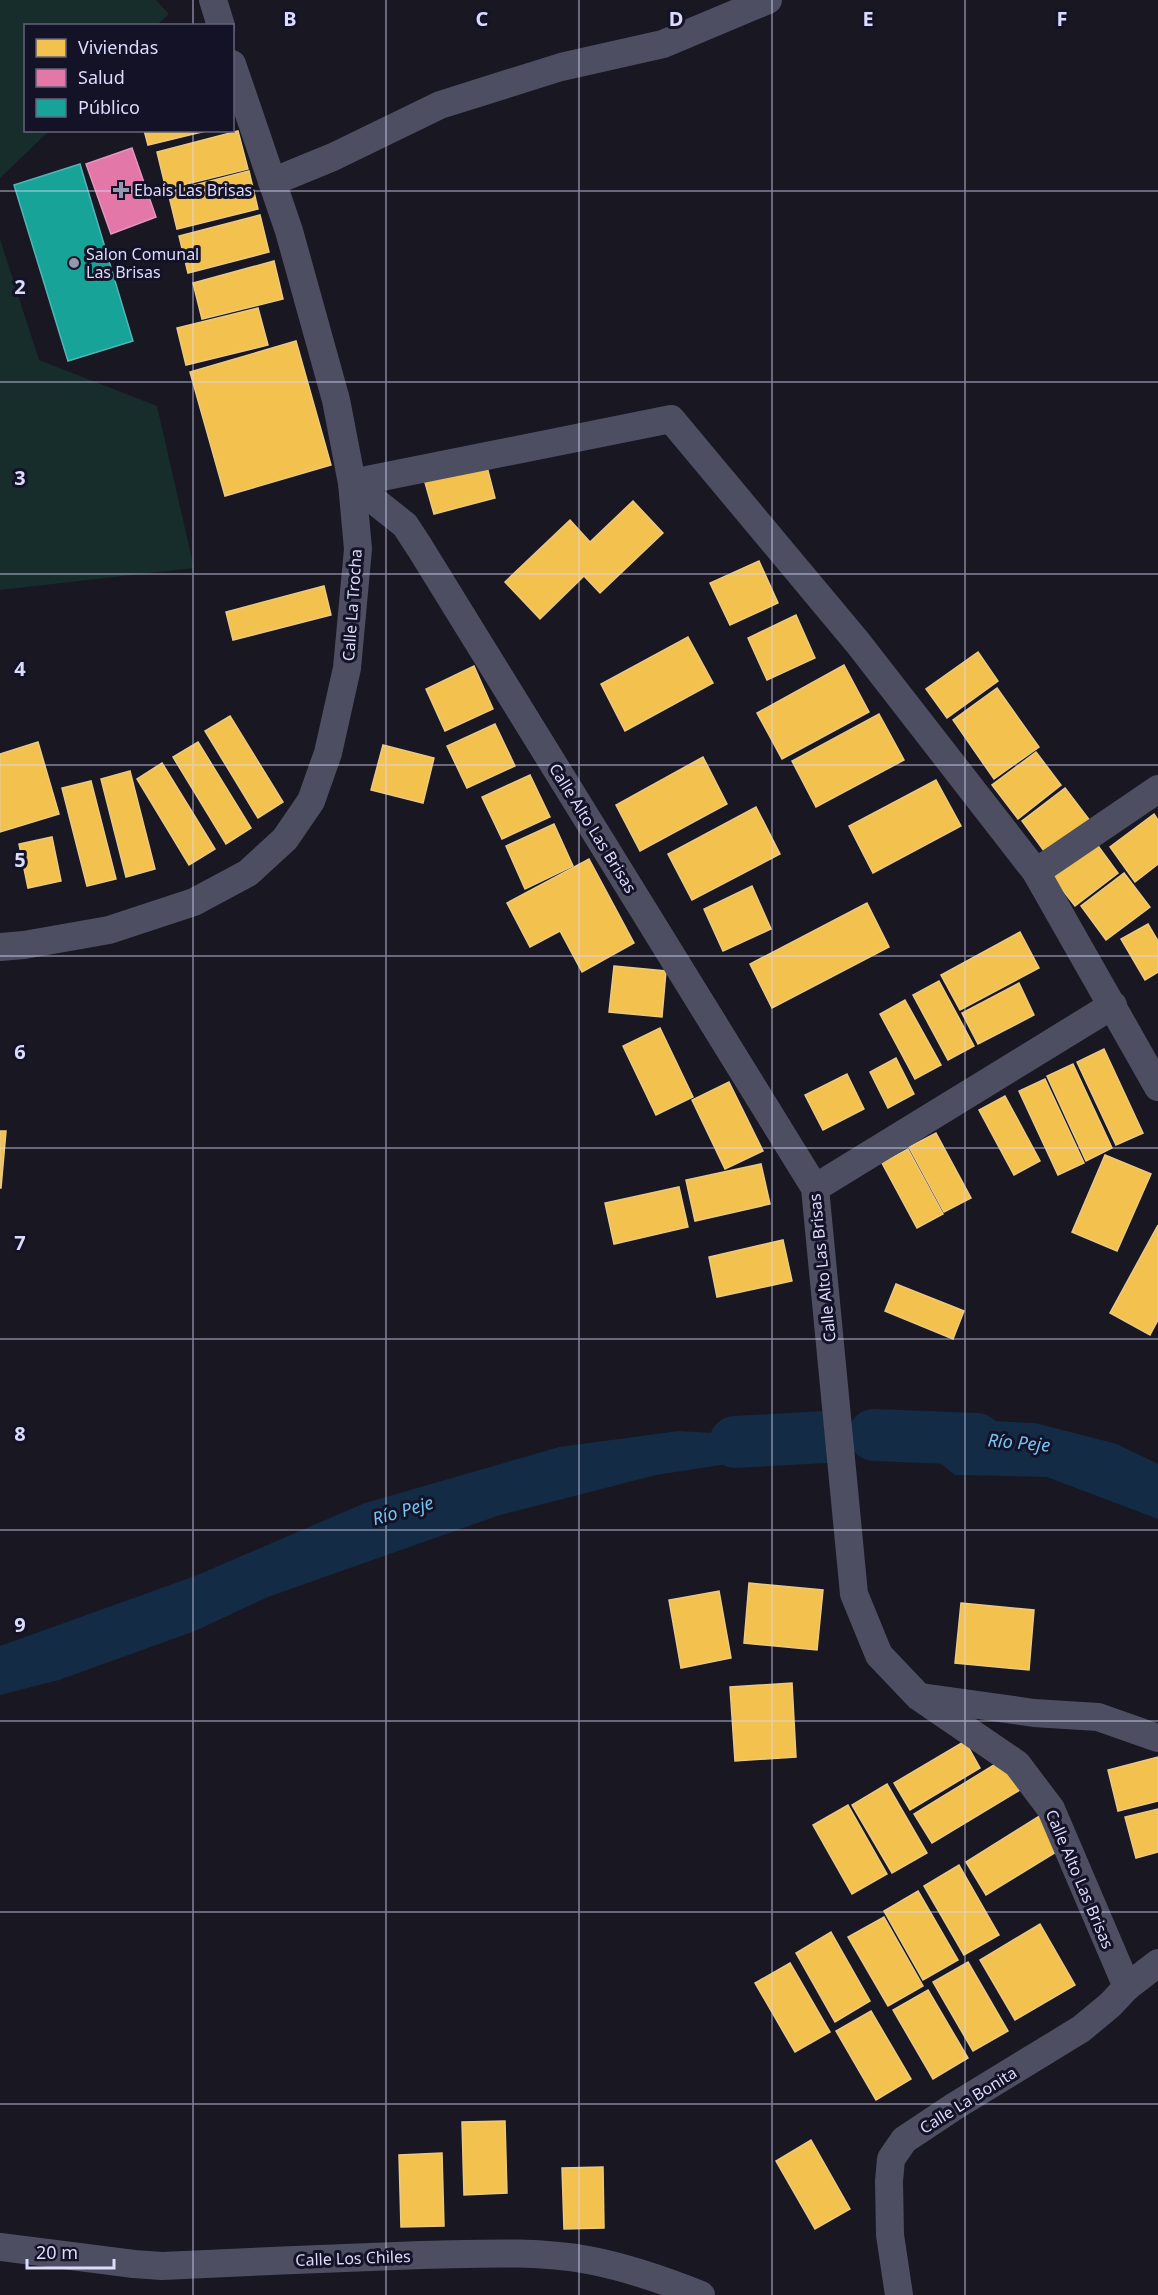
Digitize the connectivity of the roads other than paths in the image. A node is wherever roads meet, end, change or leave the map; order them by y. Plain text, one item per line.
1 (213, 0) edge
2 (768, 0) edge
3 (219, 24) edge
4 (234, 70) edge
5 (272, 182) junction
6 (352, 483) junction
7 (1158, 789) edge
8 (1035, 872) junction
9 (0, 947) edge
10 (1113, 1005) junction
11 (1158, 1087) edge
12 (815, 1188) junction
13 (919, 1697) junction
14 (1158, 1738) edge
15 (1158, 1964) edge
16 (1127, 1987) junction
17 (0, 2247) edge
18 (701, 2295) edge
19 (899, 2295) edge

1 - 3 street
2 - 5 street
4 - 5 street, Calle La Trocha
5 - 6 street, Calle La Trocha
6 - 8 street
6 - 9 street, Calle La Trocha
6 - 12 street, Calle Alto Las Brisas
7 - 8 street
8 - 10 street
10 - 11 street
10 - 12 street
12 - 13 street, Calle Alto Las Brisas
13 - 14 street
13 - 16 street, Calle Alto Las Brisas
15 - 16 street, Calle La Bonita
16 - 19 street, Calle La Bonita
17 - 18 street, Calle Los Chiles

